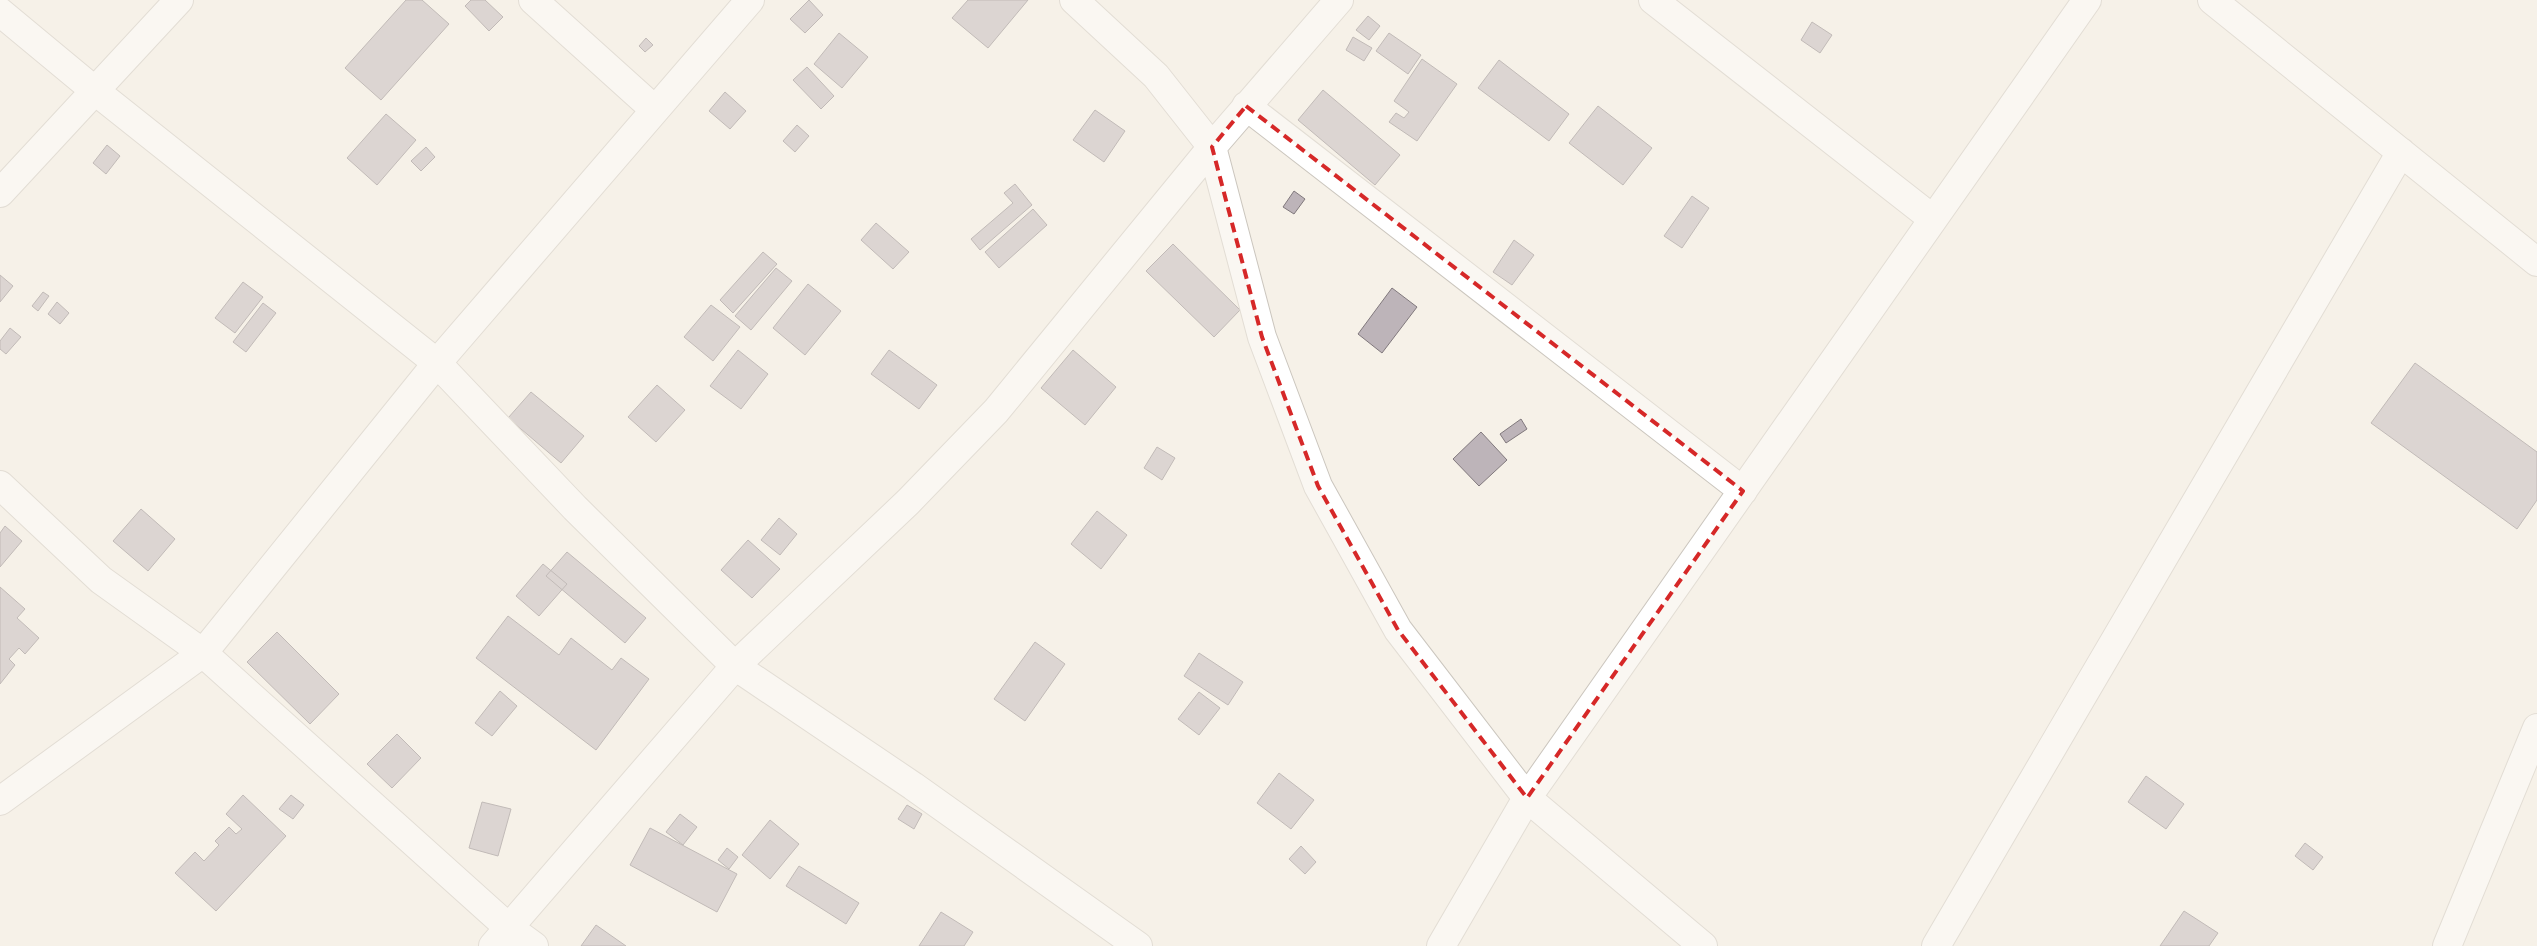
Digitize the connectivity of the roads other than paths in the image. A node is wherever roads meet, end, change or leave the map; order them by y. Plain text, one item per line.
1 (179, 0) edge
2 (533, 0) edge
3 (750, 0) edge
4 (1074, 0) edge
5 (1339, 0) edge
6 (1653, 0) edge
7 (2087, 0) edge
8 (2212, 0) edge
9 (0, 12) edge
10 (94, 90) junction
11 (1246, 106) junction
12 (655, 110) junction
13 (1212, 147) junction
14 (2401, 152) junction
15 (0, 193) edge
16 (1933, 218) junction
17 (2537, 262) edge
18 (437, 363) junction
19 (0, 485) edge
20 (1743, 491) junction
21 (203, 653) junction
22 (735, 666) junction
23 (2537, 728) edge
24 (1527, 798) junction
25 (0, 801) edge
26 (501, 937) edge
27 (534, 946) edge
28 (1138, 946) edge
29 (1441, 946) edge
30 (1703, 946) edge
31 (1936, 946) edge
32 (2447, 946) edge

1 - 10 street
2 - 12 street
3 - 12 street
4 - 13 street
5 - 11 street
6 - 16 street
7 - 16 street
8 - 14 street
9 - 10 street
10 - 15 street
10 - 18 street
11 - 13 street
11 - 20 street
12 - 18 street
13 - 22 street
13 - 24 street
14 - 17 street
14 - 31 street
16 - 20 street
18 - 21 street
18 - 22 street
19 - 21 street
20 - 24 street
21 - 25 street
21 - 26 street
22 - 26 street
22 - 28 street
23 - 32 street
24 - 29 street
24 - 30 street
26 - 27 street

